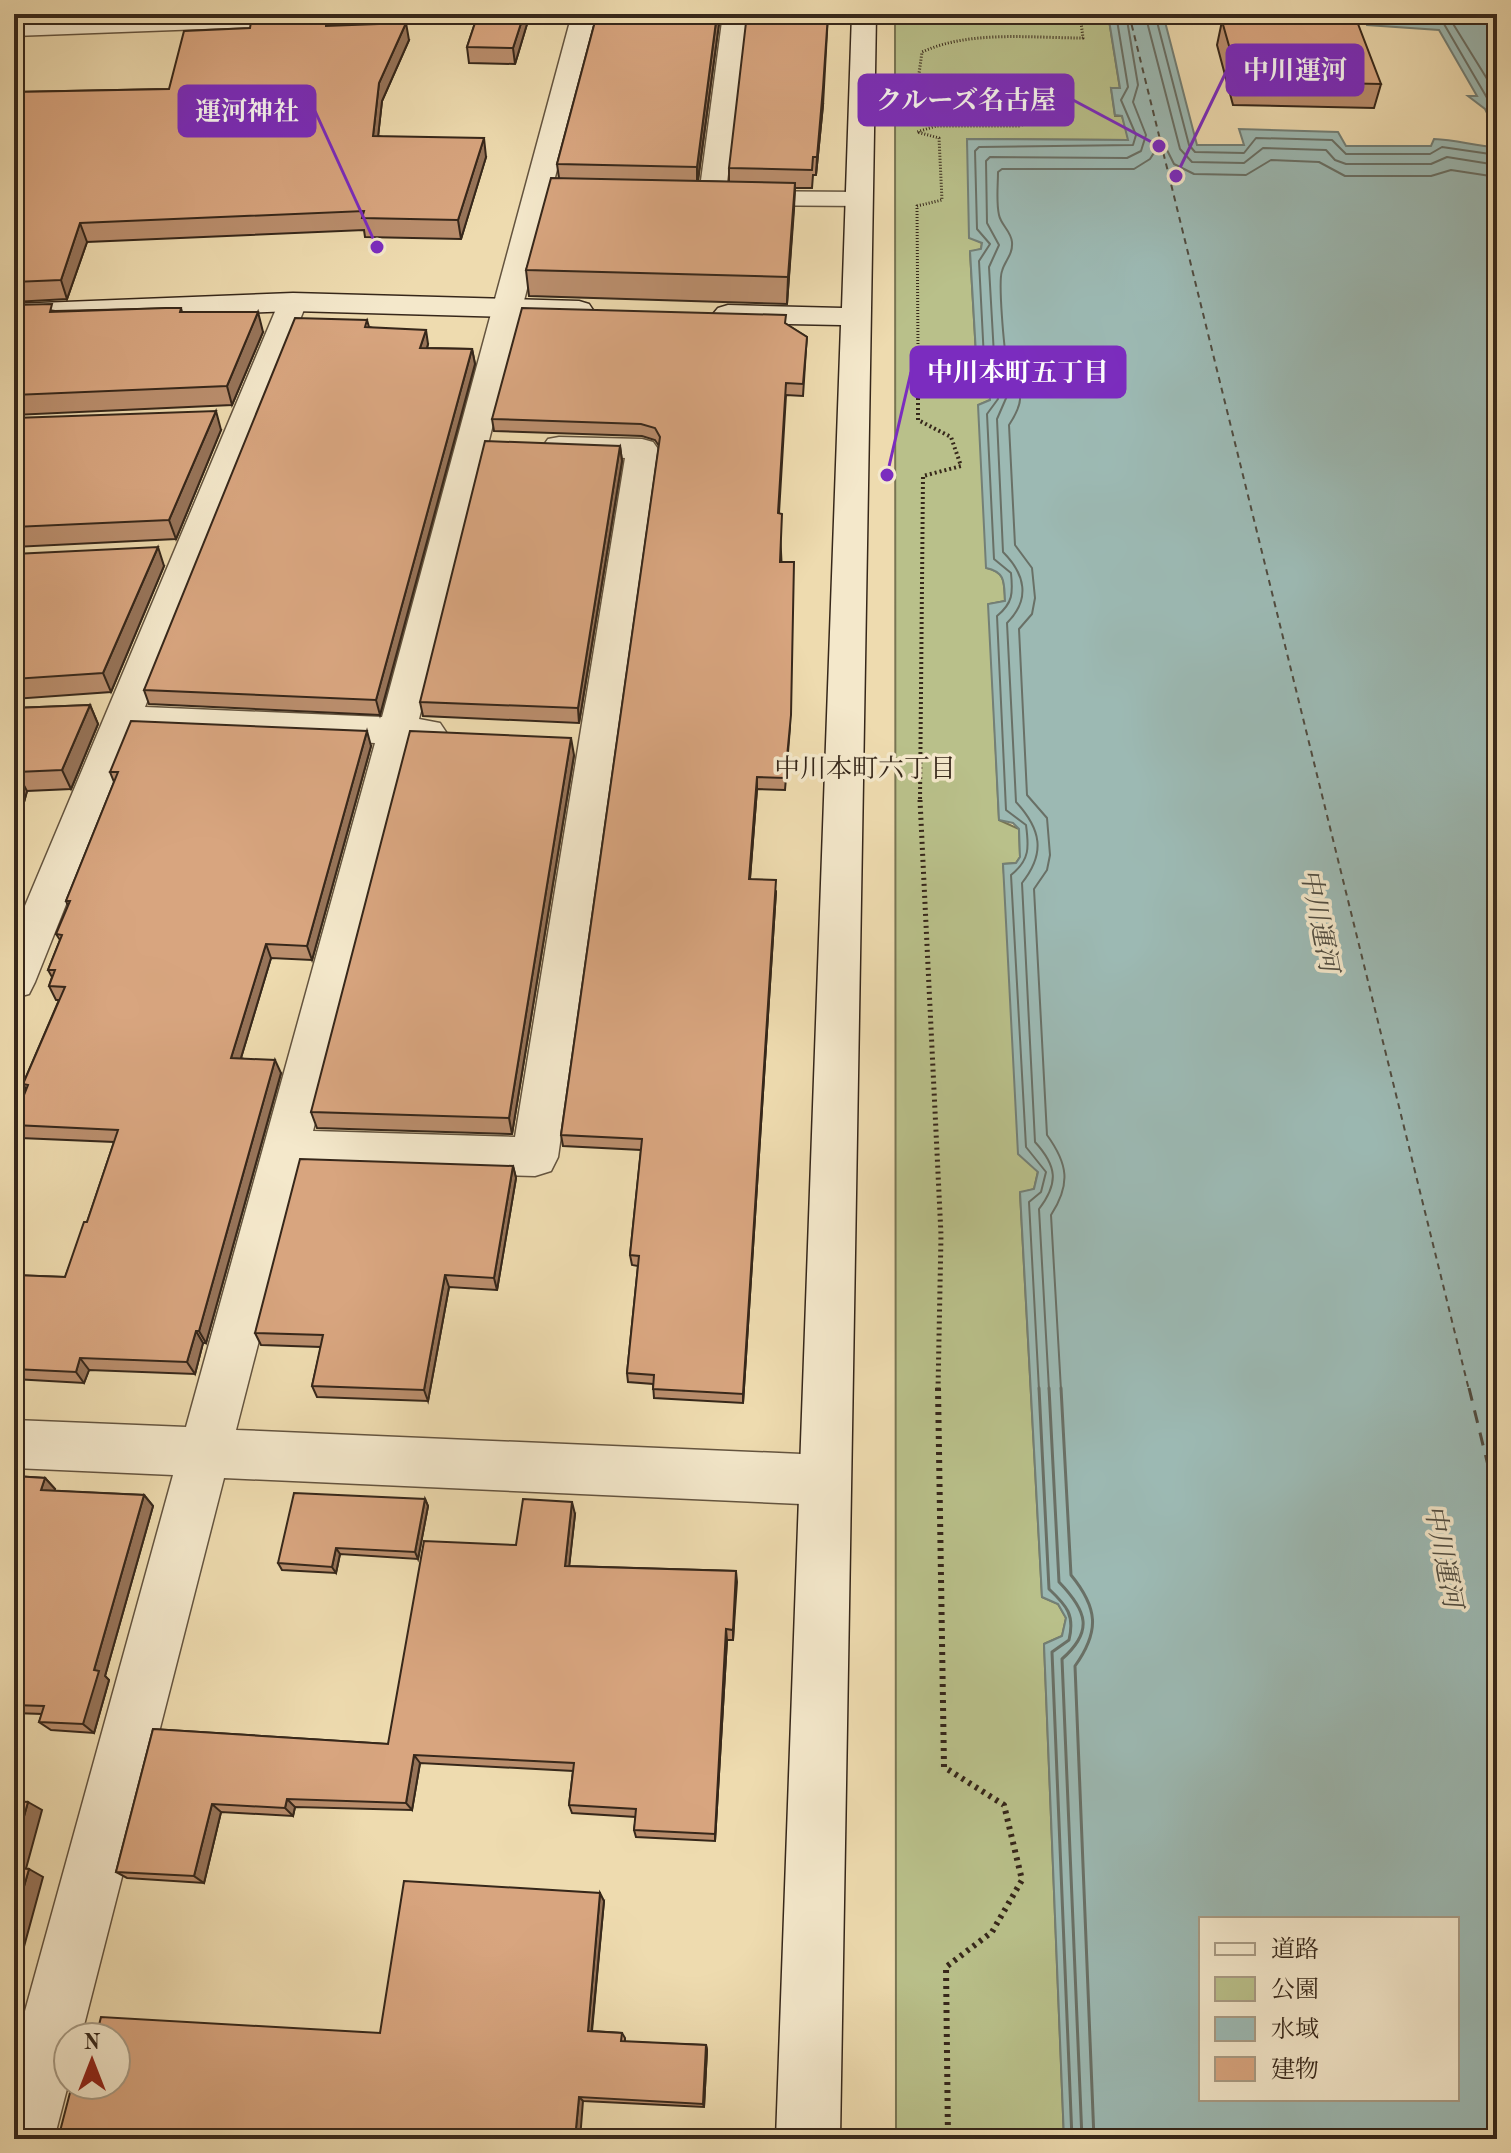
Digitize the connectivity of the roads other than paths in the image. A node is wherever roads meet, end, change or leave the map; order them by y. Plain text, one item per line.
1 (418, 14) edge
2 (584, 14) edge
3 (735, 14) edge
4 (864, 14) edge
5 (14, 29) edge
6 (649, 195) edge
7 (712, 197) junction
8 (859, 200) junction
9 (293, 302) junction
10 (508, 308) junction
11 (603, 310) edge
12 (14, 313) edge
13 (698, 313) edge
14 (856, 317) junction
15 (498, 444) junction
16 (84, 709) edge
17 (124, 713) junction
18 (397, 731) junction
19 (459, 734) edge
20 (30, 906) edge
21 (14, 982) edge
22 (285, 1149) junction
23 (14, 1444) edge
24 (204, 1453) junction
25 (824, 1480) junction
26 (22, 2139) edge
27 (808, 2139) edge

1 - 5 street
2 - 10 street
3 - 7 street
4 - 8 street
6 - 7 street
7 - 8 street
8 - 14 street
9 - 10 street
9 - 12 street
9 - 17 street
10 - 11 street
10 - 15 street
13 - 14 street
14 - 25 street
15 - 18 street
15 - 22 street
16 - 17 street
17 - 18 street
17 - 20 street
18 - 19 street
18 - 22 street
20 - 21 street
22 - 24 street
23 - 24 street
24 - 25 street
24 - 26 street
25 - 27 street

